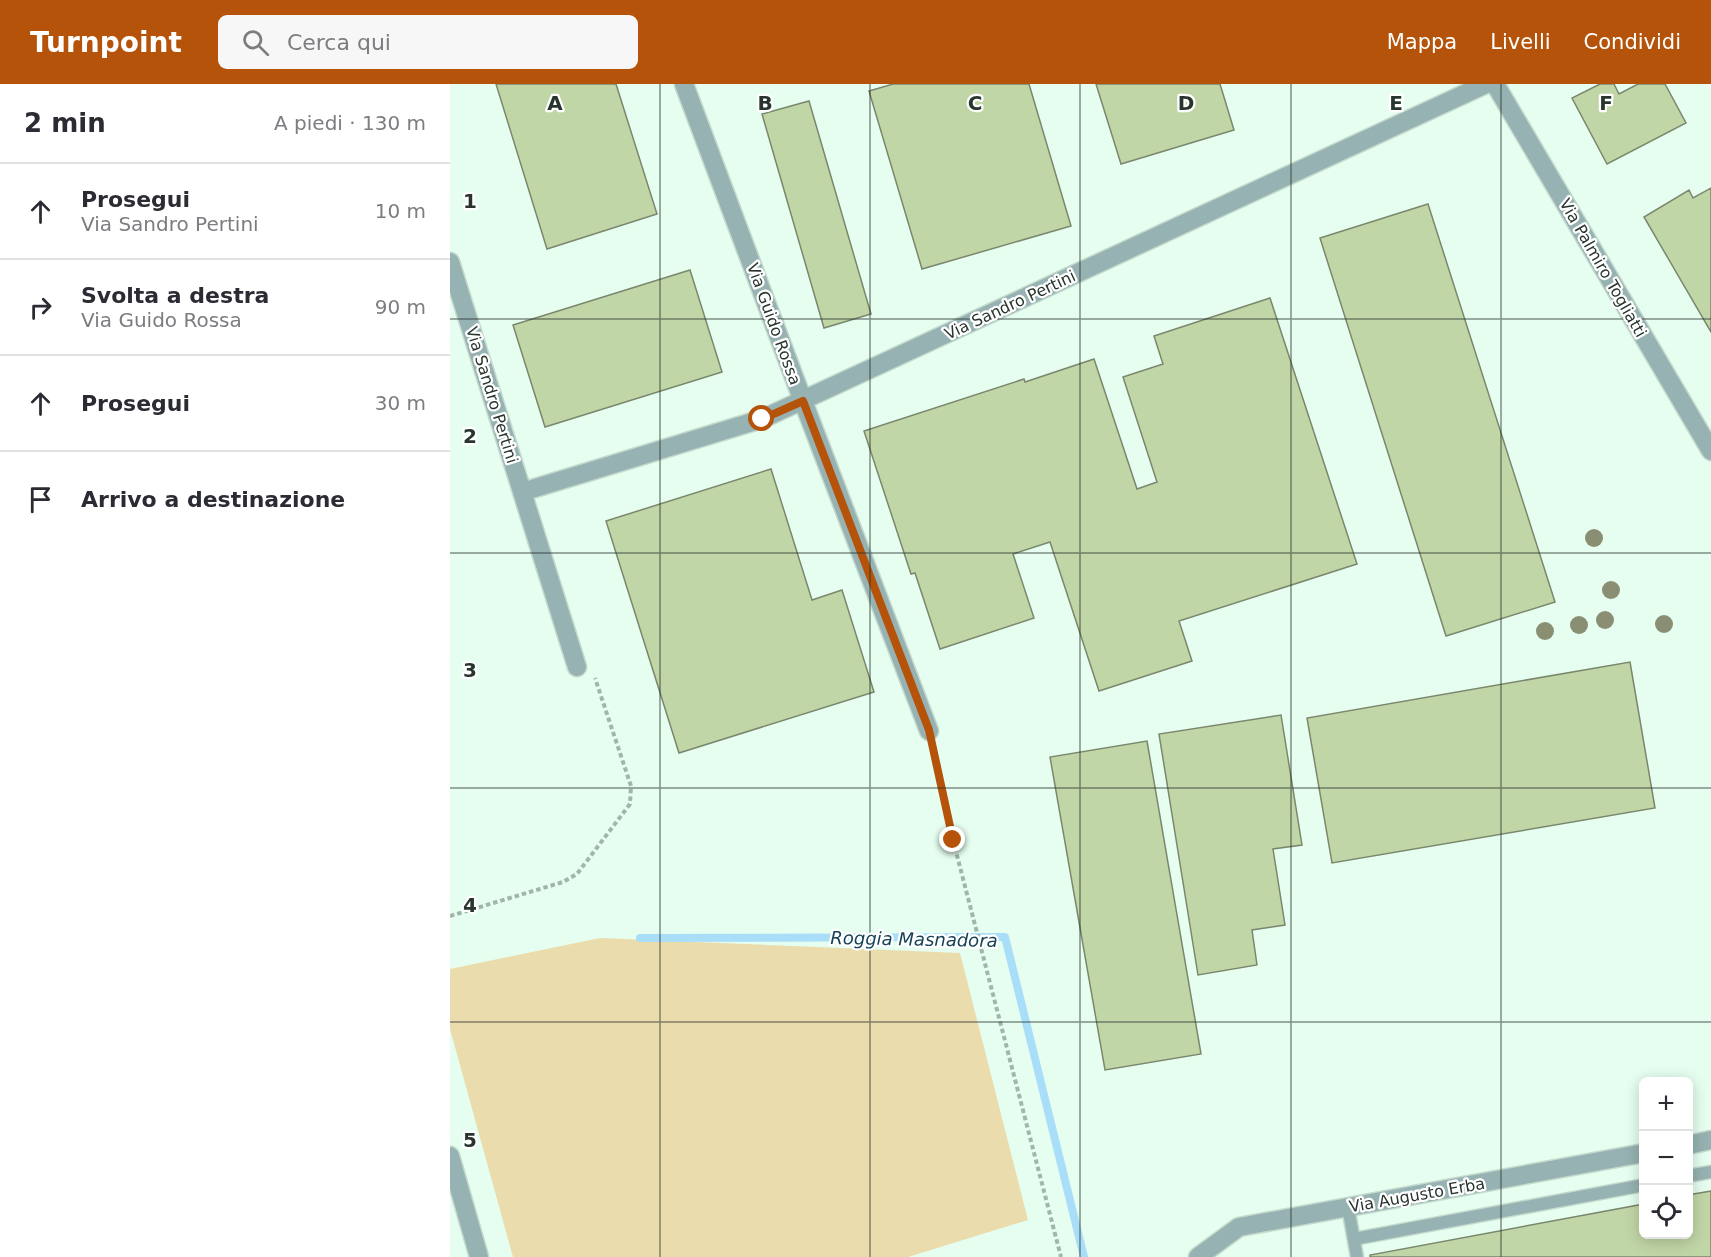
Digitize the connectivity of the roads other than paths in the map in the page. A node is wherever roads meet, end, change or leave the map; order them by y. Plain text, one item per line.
1 (684, 84) edge
2 (1486, 84) edge
3 (1495, 84) edge
4 (450, 262) edge
5 (803, 401) junction
6 (1711, 451) edge
7 (522, 492) junction
8 (577, 667) road end
9 (929, 730) road end
10 (1711, 1140) edge
11 (1693, 1143) edge
12 (1639, 1154) edge
13 (450, 1156) edge
14 (1711, 1172) edge
15 (1693, 1175) edge
16 (1639, 1186) edge
17 (1348, 1207) junction
18 (1354, 1239) junction
19 (479, 1257) edge
20 (1198, 1257) edge
21 (1358, 1257) edge

1 - 5 street, Via Guido Rossa
2 - 5 street, Via Sandro Pertini
3 - 6 street, Via Palmiro Togliatti
4 - 7 street, Via Sandro Pertini
5 - 7 street, Via Sandro Pertini
5 - 9 street, Via Guido Rossa
7 - 8 street, Via Sandro Pertini
10 - 11 street
12 - 17 street, Via Augusto Erba
13 - 19 street
14 - 15 lane
16 - 18 lane
17 - 18 lane
17 - 20 street, Via Augusto Erba
18 - 21 lane

